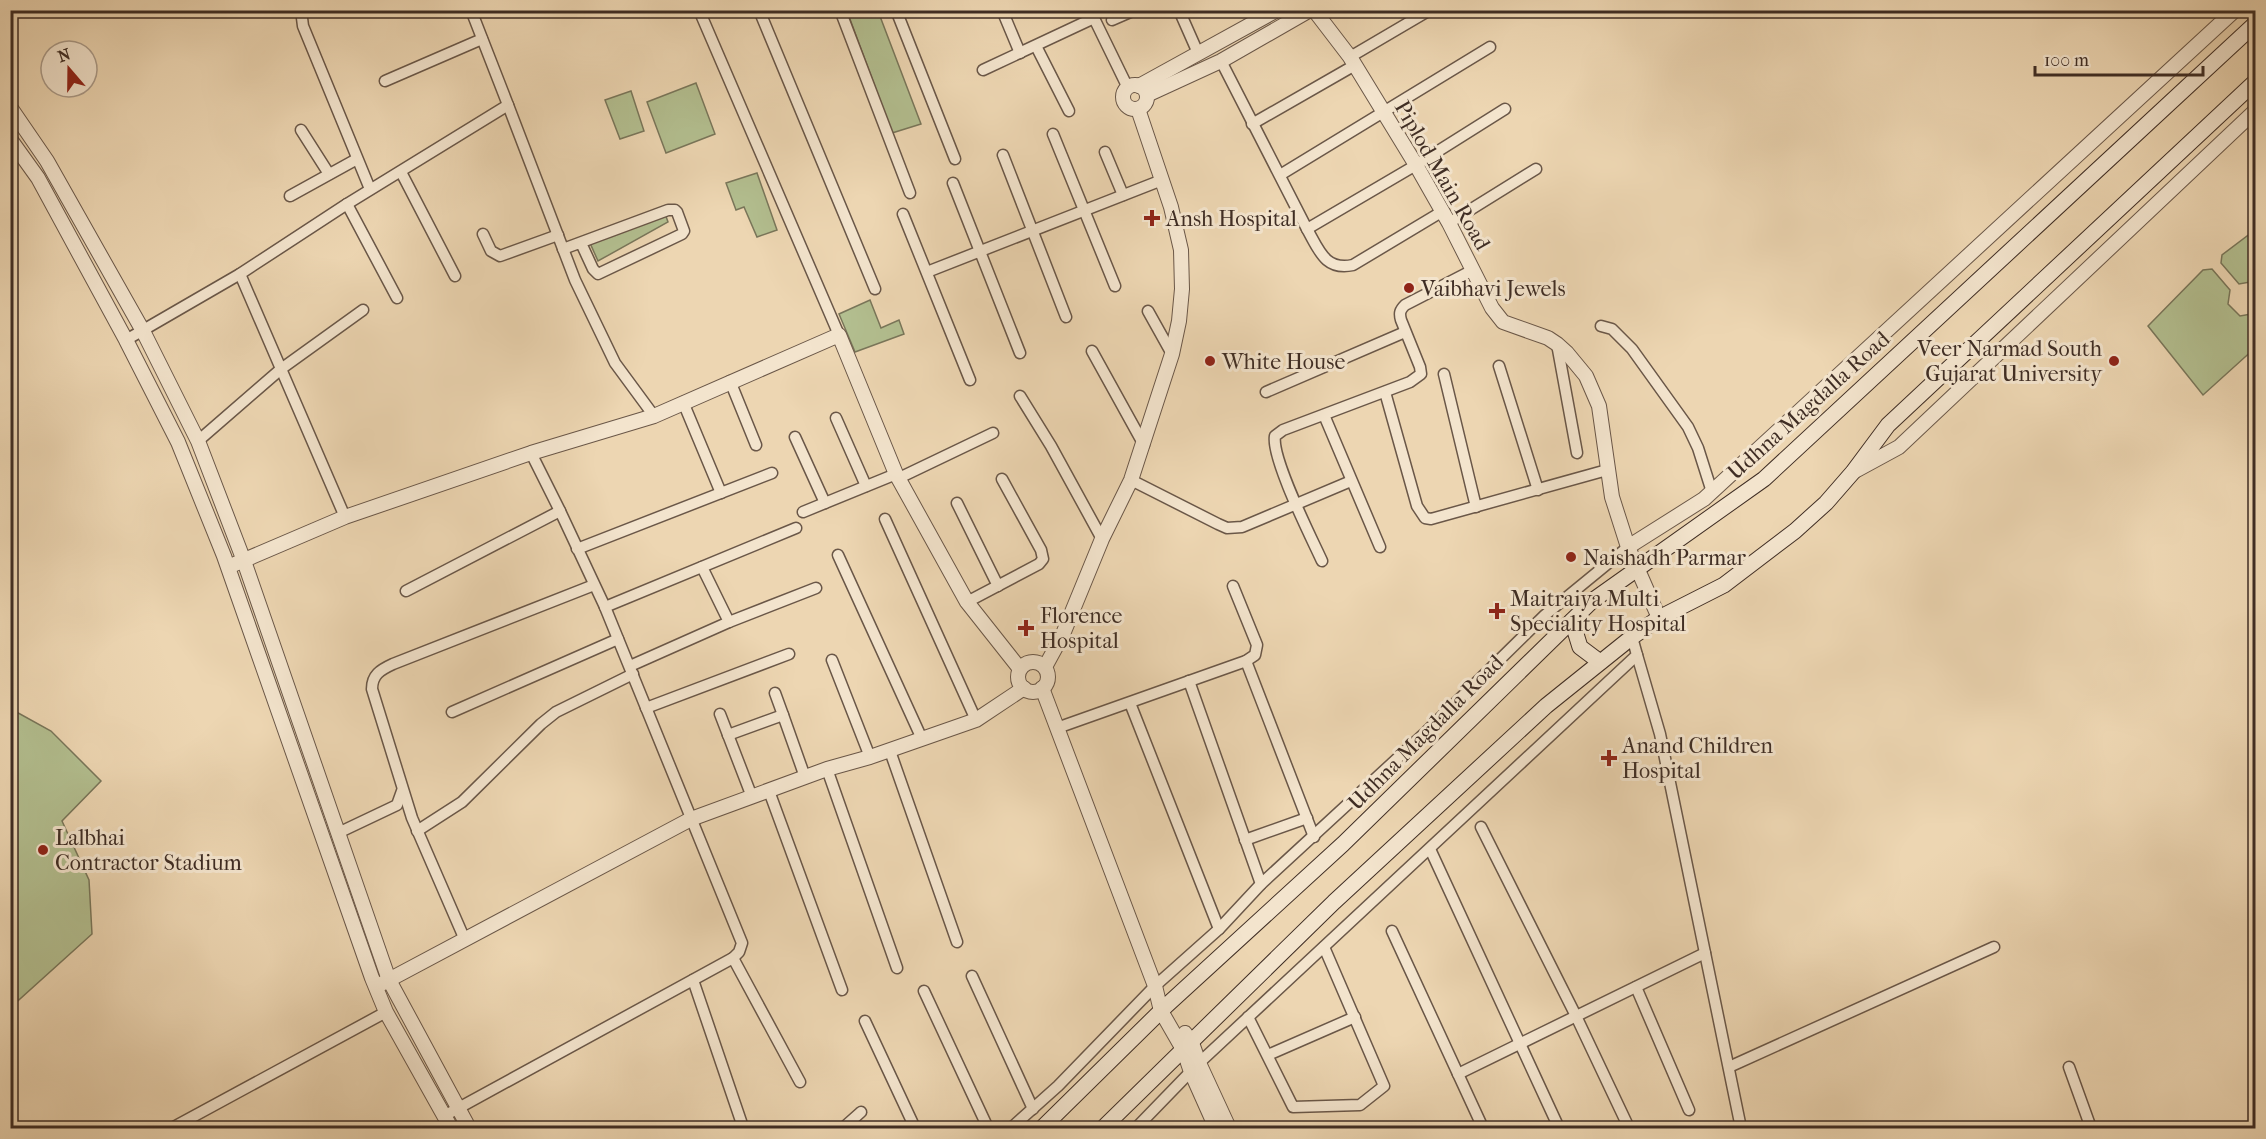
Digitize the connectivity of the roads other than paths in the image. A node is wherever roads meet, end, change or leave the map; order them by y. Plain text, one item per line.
1 (301, 10) edge
2 (471, 10) edge
3 (699, 10) edge
4 (759, 10) edge
5 (840, 10) edge
6 (896, 10) edge
7 (1002, 10) edge
8 (1135, 10) edge
9 (1179, 10) edge
10 (1277, 10) edge
11 (1312, 10) edge
12 (1430, 10) edge
13 (2235, 10) edge
14 (1092, 14) edge
15 (1262, 14) edge
16 (1112, 20) dead end
17 (2256, 23) edge
18 (482, 39) junction
19 (1036, 46) junction
20 (1490, 47) dead end
21 (1020, 53) junction
22 (1198, 53) junction
23 (1221, 61) junction
24 (1353, 61) junction
25 (983, 70) dead end
26 (386, 81) dead end
27 (2256, 81) edge
28 (1138, 90) junction
29 (508, 105) junction
30 (10, 107) edge
31 (1138, 109) junction
32 (1505, 109) dead end
33 (1069, 111) dead end
34 (2256, 111) edge
35 (1382, 113) junction
36 (1252, 124) junction
37 (302, 130) dead end
38 (1053, 134) dead end
39 (10, 139) edge
40 (1106, 152) dead end
41 (1003, 155) dead end
42 (357, 159) junction
43 (955, 159) dead end
44 (1416, 165) junction
45 (1536, 169) dead end
46 (401, 172) junction
47 (329, 174) junction
48 (1280, 175) junction
49 (1162, 180) junction
50 (953, 183) dead end
51 (370, 189) junction
52 (910, 193) dead end
53 (1123, 195) junction
54 (290, 196) dead end
55 (347, 204) junction
56 (1084, 210) junction
57 (903, 214) dead end
58 (1446, 217) junction
59 (1307, 229) junction
60 (1032, 231) junction
61 (483, 234) dead end
62 (558, 235) junction
63 (581, 243) junction
64 (564, 249) junction
65 (980, 251) junction
66 (1473, 270) junction
67 (927, 272) junction
68 (240, 274) junction
69 (455, 276) dead end
70 (1115, 286) dead end
71 (875, 289) dead end
72 (397, 298) dead end
73 (363, 310) dead end
74 (1148, 311) dead end
75 (1066, 317) dead end
76 (1601, 326) dead end
77 (143, 331) junction
78 (1406, 332) junction
79 (839, 334) junction
80 (126, 340) junction
81 (1557, 344) junction
82 (1092, 351) dead end
83 (1020, 353) dead end
84 (1172, 354) junction
85 (1499, 366) dead end
86 (281, 369) junction
87 (1444, 374) dead end
88 (970, 380) dead end
89 (729, 381) junction
90 (1266, 392) dead end
91 (1385, 392) junction
92 (1020, 396) dead end
93 (683, 402) junction
94 (1323, 415) junction
95 (654, 416) junction
96 (836, 418) dead end
97 (993, 433) dead end
98 (795, 438) dead end
99 (198, 441) junction
100 (756, 445) dead end
101 (1144, 445) junction
102 (531, 453) junction
103 (1577, 453) dead end
104 (1607, 470) junction
105 (1853, 472) junction
106 (772, 473) dead end
107 (897, 476) junction
108 (1002, 479) dead end
109 (1131, 480) junction
110 (1351, 482) junction
111 (866, 486) junction
112 (1538, 490) junction
113 (721, 492) junction
114 (1713, 492) junction
115 (825, 503) junction
116 (957, 503) dead end
117 (1295, 504) junction
118 (1476, 507) junction
119 (560, 511) junction
120 (803, 512) dead end
121 (345, 517) junction
122 (885, 519) dead end
123 (796, 528) dead end
124 (1102, 539) junction
125 (1380, 547) dead end
126 (1628, 547) junction
127 (577, 549) junction
128 (838, 555) dead end
129 (244, 561) junction
130 (1322, 561) dead end
131 (227, 566) junction
132 (702, 567) junction
133 (1639, 567) junction
134 (594, 585) junction
135 (998, 586) junction
136 (1233, 586) dead end
137 (816, 588) dead end
138 (406, 591) dead end
139 (967, 602) junction
140 (604, 607) junction
141 (1659, 618) junction
142 (1572, 621) junction
143 (729, 622) junction
144 (1632, 637) junction
145 (618, 639) junction
146 (789, 654) dead end
147 (1636, 655) junction
148 (832, 660) dead end
149 (1246, 660) junction
150 (1600, 662) junction
151 (1045, 667) junction
152 (1020, 669) junction
153 (631, 670) junction
154 (1189, 681) junction
155 (1024, 688) junction
156 (1042, 688) junction
157 (775, 693) dead end
158 (1130, 703) junction
159 (646, 708) junction
160 (453, 712) dead end
161 (720, 714) dead end
162 (783, 715) junction
163 (976, 720) junction
164 (1057, 728) junction
165 (728, 735) junction
166 (922, 739) junction
167 (890, 751) junction
168 (870, 758) junction
169 (827, 769) junction
170 (805, 777) junction
171 (402, 790) junction
172 (769, 790) junction
173 (752, 797) junction
174 (1306, 818) junction
175 (691, 819) junction
176 (1481, 827) dead end
177 (417, 831) junction
178 (338, 833) junction
179 (1314, 837) junction
180 (1245, 840) junction
181 (1430, 849) junction
182 (1261, 884) junction
183 (1219, 929) junction
184 (1392, 931) dead end
185 (465, 940) junction
186 (957, 942) dead end
187 (1324, 947) junction
188 (1994, 947) dead end
189 (1706, 953) junction
190 (733, 958) junction
191 (897, 968) dead end
192 (972, 976) dead end
193 (389, 980) junction
194 (693, 981) junction
195 (1155, 986) junction
196 (376, 987) junction
197 (1636, 987) junction
198 (842, 990) dead end
199 (924, 991) dead end
200 (1164, 1008) junction
201 (386, 1012) junction
202 (1576, 1016) junction
203 (1248, 1017) junction
204 (1355, 1017) junction
205 (865, 1021) dead end
206 (1521, 1044) junction
207 (1188, 1047) junction
208 (1268, 1055) junction
209 (1729, 1067) junction
210 (2069, 1067) dead end
211 (1195, 1068) junction
212 (1458, 1074) junction
213 (800, 1082) dead end
214 (457, 1108) junction
215 (1033, 1109) junction
216 (1689, 1110) dead end
217 (861, 1112) dead end
218 (444, 1116) junction
219 (743, 1127) edge
220 (172, 1128) edge
221 (451, 1128) edge
222 (469, 1128) edge
223 (843, 1128) edge
224 (915, 1128) edge
225 (988, 1128) edge
226 (1011, 1128) edge
227 (1042, 1128) edge
228 (1103, 1128) edge
229 (1136, 1128) edge
230 (1216, 1128) edge
231 (1229, 1128) edge
232 (1484, 1128) edge
233 (1558, 1128) edge
234 (1629, 1128) edge
235 (1741, 1128) edge
236 (2091, 1128) edge

1 - 42 street
2 - 18 street
3 - 79 street
4 - 71 street
5 - 52 street
6 - 43 street
7 - 21 street
8 - 16 street
9 - 22 street
10 - 15 street
11 - 23 street
11 - 24 street, Piplod Main Road
12 - 24 street
13 - 114 street
14 - 19 street
14 - 28 street
15 - 22 street
17 - 133 main road, Udhna Magdalla Road
18 - 26 street
18 - 29 street
19 - 21 street
19 - 33 street
20 - 35 street
21 - 25 street
22 - 28 street
23 - 28 street
23 - 36 street
24 - 35 street, Piplod Main Road
24 - 36 street
27 - 105 main road
28 - 31 street
28 - 31 street
29 - 46 street
29 - 62 street
30 - 77 street
31 - 49 street
32 - 44 street
34 - 105 street
35 - 44 street, Piplod Main Road
35 - 48 street
36 - 48 street
37 - 47 street
38 - 56 street
39 - 80 street
40 - 53 street
41 - 60 street
42 - 47 street
42 - 51 street
44 - 58 street, Piplod Main Road
44 - 59 street
45 - 58 street
46 - 51 street
46 - 69 street
47 - 54 street
48 - 59 street
49 - 53 street
49 - 84 street
50 - 65 street
51 - 55 street
53 - 56 street
55 - 68 street
55 - 72 street
56 - 60 street
56 - 70 street
57 - 67 street
58 - 59 street
58 - 66 street, Piplod Main Road
60 - 65 street
60 - 75 street
61 - 62 street
62 - 64 street
63 - 63 street
63 - 64 street
64 - 95 street
65 - 67 street
65 - 83 street
66 - 78 street
66 - 81 street, Piplod Main Road
67 - 88 street
68 - 77 street
68 - 86 street
73 - 86 street
74 - 84 street
76 - 114 street
77 - 80 street
77 - 99 street
78 - 90 street
78 - 91 street
79 - 89 street
79 - 107 street
80 - 131 street
81 - 103 street
81 - 104 street, Piplod Main Road
82 - 101 street
84 - 101 street
85 - 112 street
86 - 99 street
86 - 121 street
87 - 118 street
89 - 93 street
89 - 100 street
91 - 94 street
91 - 118 street
92 - 124 street
93 - 95 street
93 - 113 street
94 - 110 street
94 - 117 street
95 - 102 street
96 - 111 street
97 - 107 street
98 - 115 street
99 - 129 street
101 - 109 street
102 - 119 street
102 - 121 street
104 - 112 street
104 - 126 street, Piplod Main Road
105 - 141 main road
106 - 113 street
107 - 111 street
107 - 139 street
108 - 135 street
109 - 117 street
109 - 124 street
110 - 117 street
110 - 125 street
111 - 115 street
112 - 118 street
113 - 127 street
114 - 126 street
115 - 120 street
116 - 135 street
117 - 130 street
119 - 127 street
119 - 138 street
121 - 129 street
122 - 163 street
123 - 132 street
124 - 151 street
126 - 133 street, Piplod Main Road
126 - 179 street
127 - 134 street
128 - 166 street
129 - 131 street
129 - 178 street
131 - 196 street
132 - 140 street
132 - 143 street
133 - 141 street, Piplod Main Road
133 - 142 main road, Udhna Magdalla Road
134 - 140 street
134 - 171 street
135 - 139 street
136 - 149 street
137 - 143 street
139 - 152 street
140 - 145 street
141 - 144 main road
142 - 150 main road
142 - 200 main road, Udhna Magdalla Road
143 - 153 street
144 - 147 street
144 - 150 main road
145 - 153 street
145 - 160 street
146 - 159 street
147 - 181 street
147 - 189 street
148 - 168 street
149 - 154 street
149 - 174 street
150 - 207 main road
151 - 152 street
151 - 156 street
152 - 155 street
153 - 159 street
153 - 177 street
154 - 158 street
154 - 180 street
155 - 156 street
155 - 163 street
156 - 164 street
157 - 162 street
158 - 164 street
158 - 183 street
159 - 175 street
161 - 165 street
162 - 165 street
162 - 170 street
163 - 166 street
164 - 195 street
165 - 173 street
166 - 167 street
167 - 168 street
167 - 186 street
168 - 169 street
169 - 170 street
169 - 191 street
170 - 172 street
171 - 177 street
171 - 178 street
172 - 173 street
172 - 198 street
173 - 175 street
174 - 179 street
174 - 180 street
175 - 185 street
175 - 190 street
176 - 202 street
177 - 185 street
178 - 193 street
179 - 182 street
180 - 182 street
181 - 187 street
181 - 206 street
182 - 183 street
183 - 195 street
184 - 212 street
185 - 193 street
187 - 203 street
187 - 204 street
188 - 209 street
189 - 197 street
189 - 209 street
190 - 194 street
190 - 213 street
192 - 215 street
193 - 196 street
193 - 214 street
194 - 214 street
194 - 219 street
195 - 200 street
195 - 215 street
196 - 201 street
197 - 202 street
197 - 216 street
199 - 225 street
200 - 207 street
200 - 227 main road, Udhna Magdalla Road
201 - 218 street
201 - 220 street
202 - 206 street
202 - 234 street
203 - 208 street
203 - 211 street
204 - 208 street
204 - 208 street
205 - 224 street
206 - 212 street
206 - 233 street
207 - 211 street
207 - 228 main road
209 - 235 street
210 - 236 street
211 - 229 street
211 - 230 street
211 - 231 street
212 - 232 street
214 - 218 street
214 - 222 street
215 - 226 street
217 - 223 street
218 - 221 street

